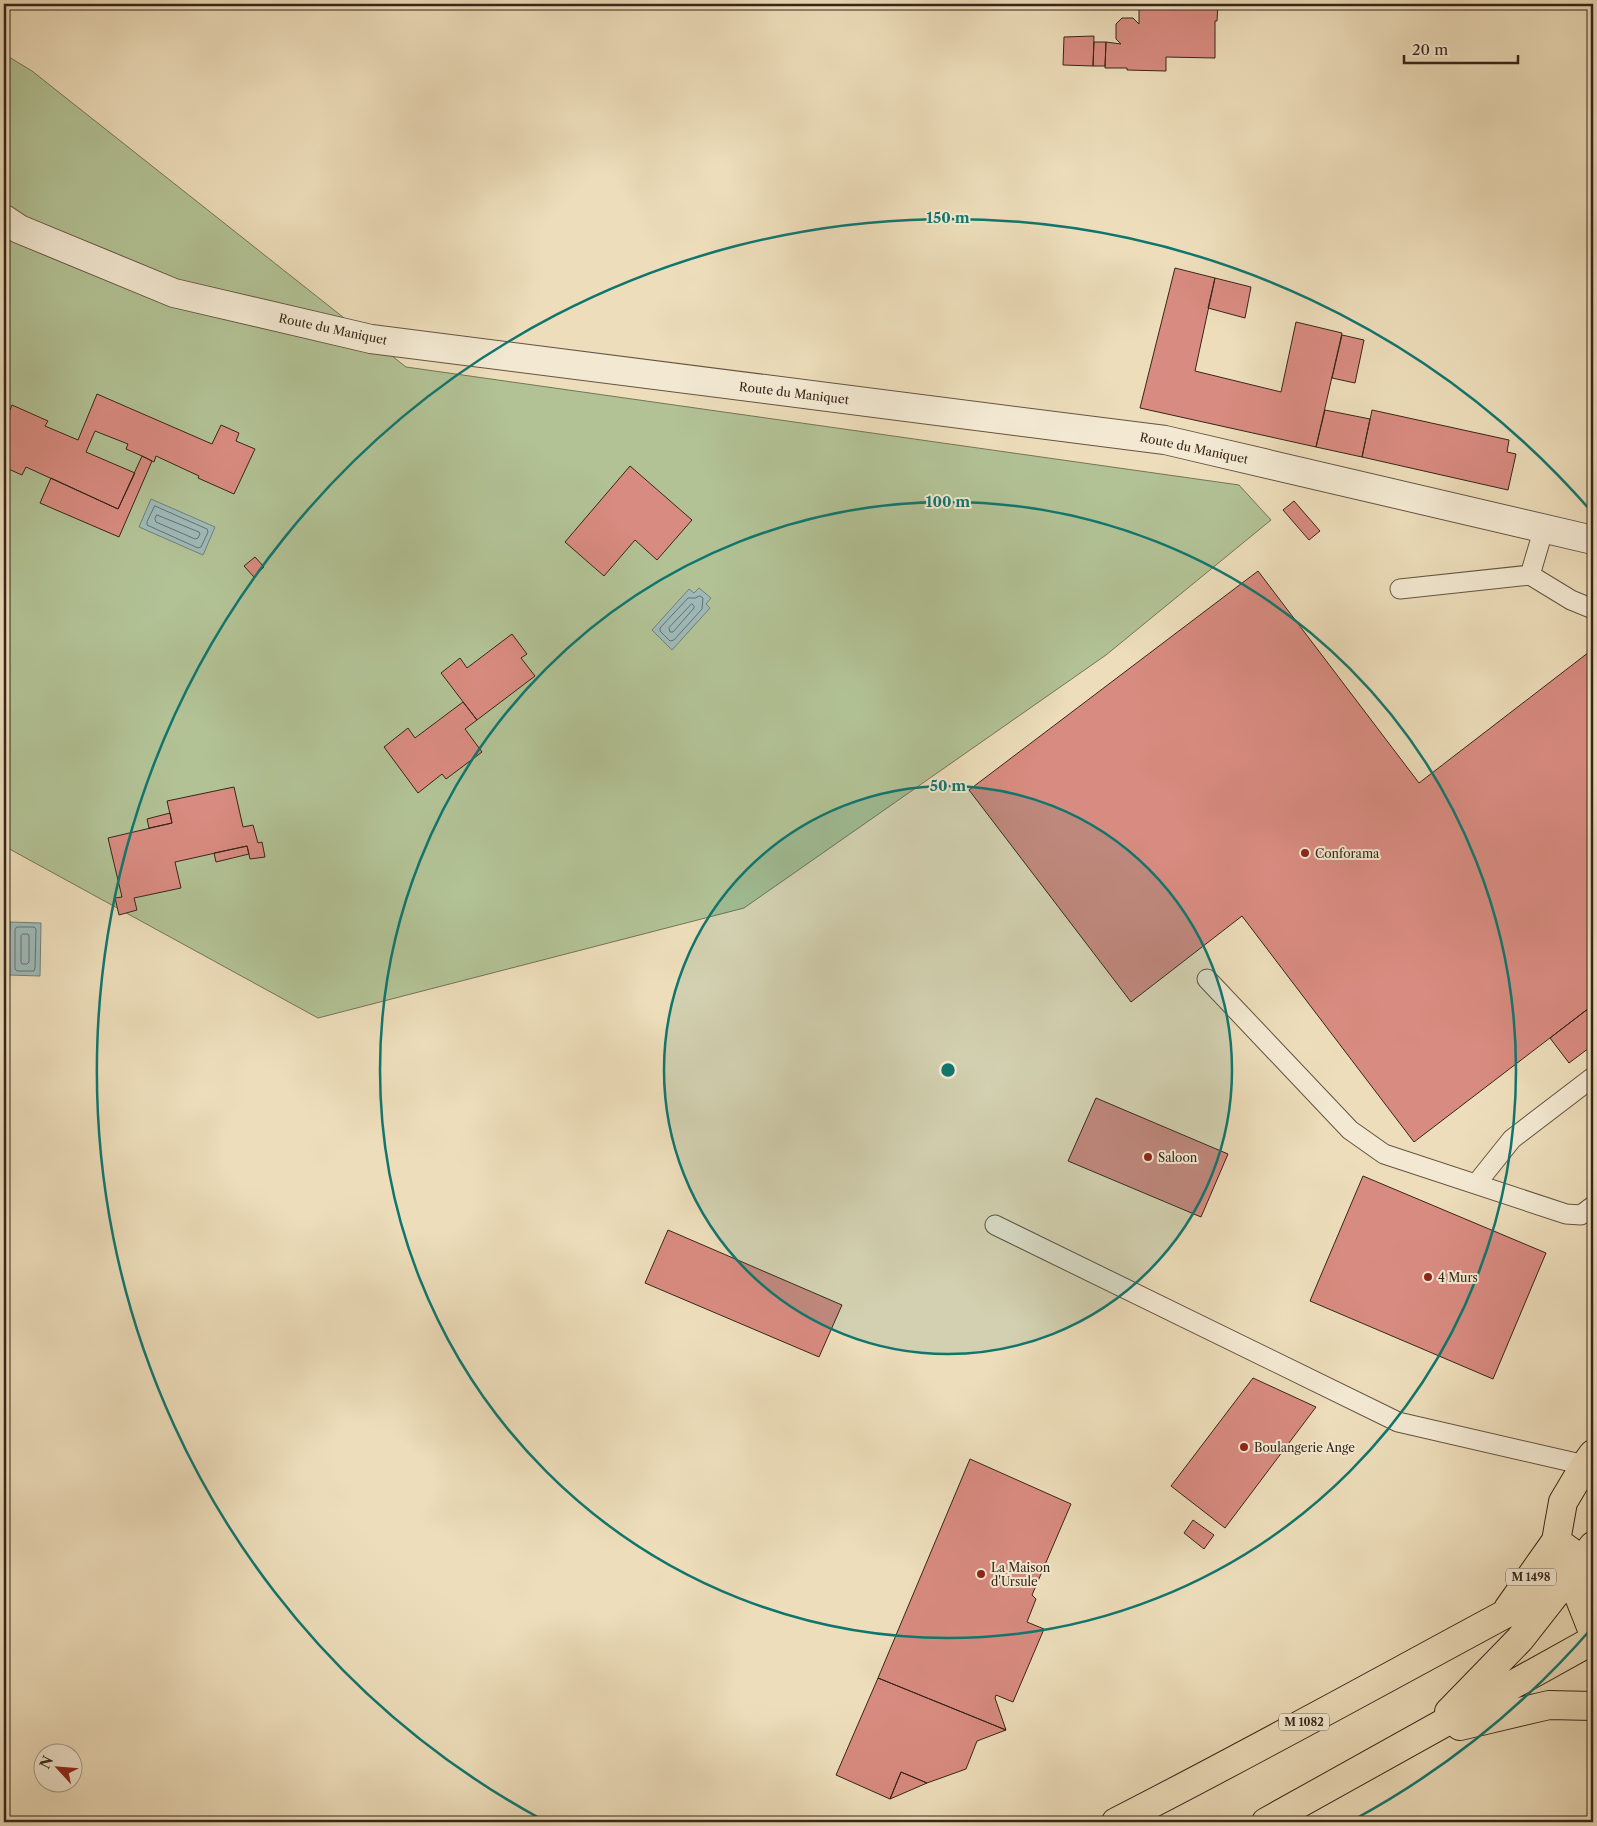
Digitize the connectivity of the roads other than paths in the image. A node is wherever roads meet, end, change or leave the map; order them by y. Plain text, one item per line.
1 (4, 219) edge
2 (1544, 528) junction
3 (1593, 540) edge
4 (1530, 575) junction
5 (1400, 589) dead end
6 (1593, 609) edge
7 (1207, 979) dead end
8 (1593, 1077) edge
9 (1476, 1184) junction
10 (1593, 1206) edge
11 (995, 1225) dead end
12 (1589, 1460) edge
13 (1556, 1541) junction
14 (1576, 1573) edge
15 (1505, 1614) junction
16 (1592, 1630) edge
17 (1593, 1706) edge
18 (1426, 1734) junction
19 (1116, 1822) edge
20 (1266, 1822) edge

1 - 2 street, Route du Maniquet
2 - 3 street, Route du Maniquet
2 - 4 lane
4 - 5 lane
4 - 6 lane
7 - 9 lane
8 - 9 lane
9 - 10 lane
11 - 12 lane
12 - 13 main road, M 1498
13 - 14 main road, M 1498
13 - 15 main road, M 1498
14 - 15 main road, M 1082
14 - 16 main road, M 1498
14 - 18 main road
15 - 19 main road, M 1082
16 - 18 main road
17 - 18 main road
18 - 20 main road

